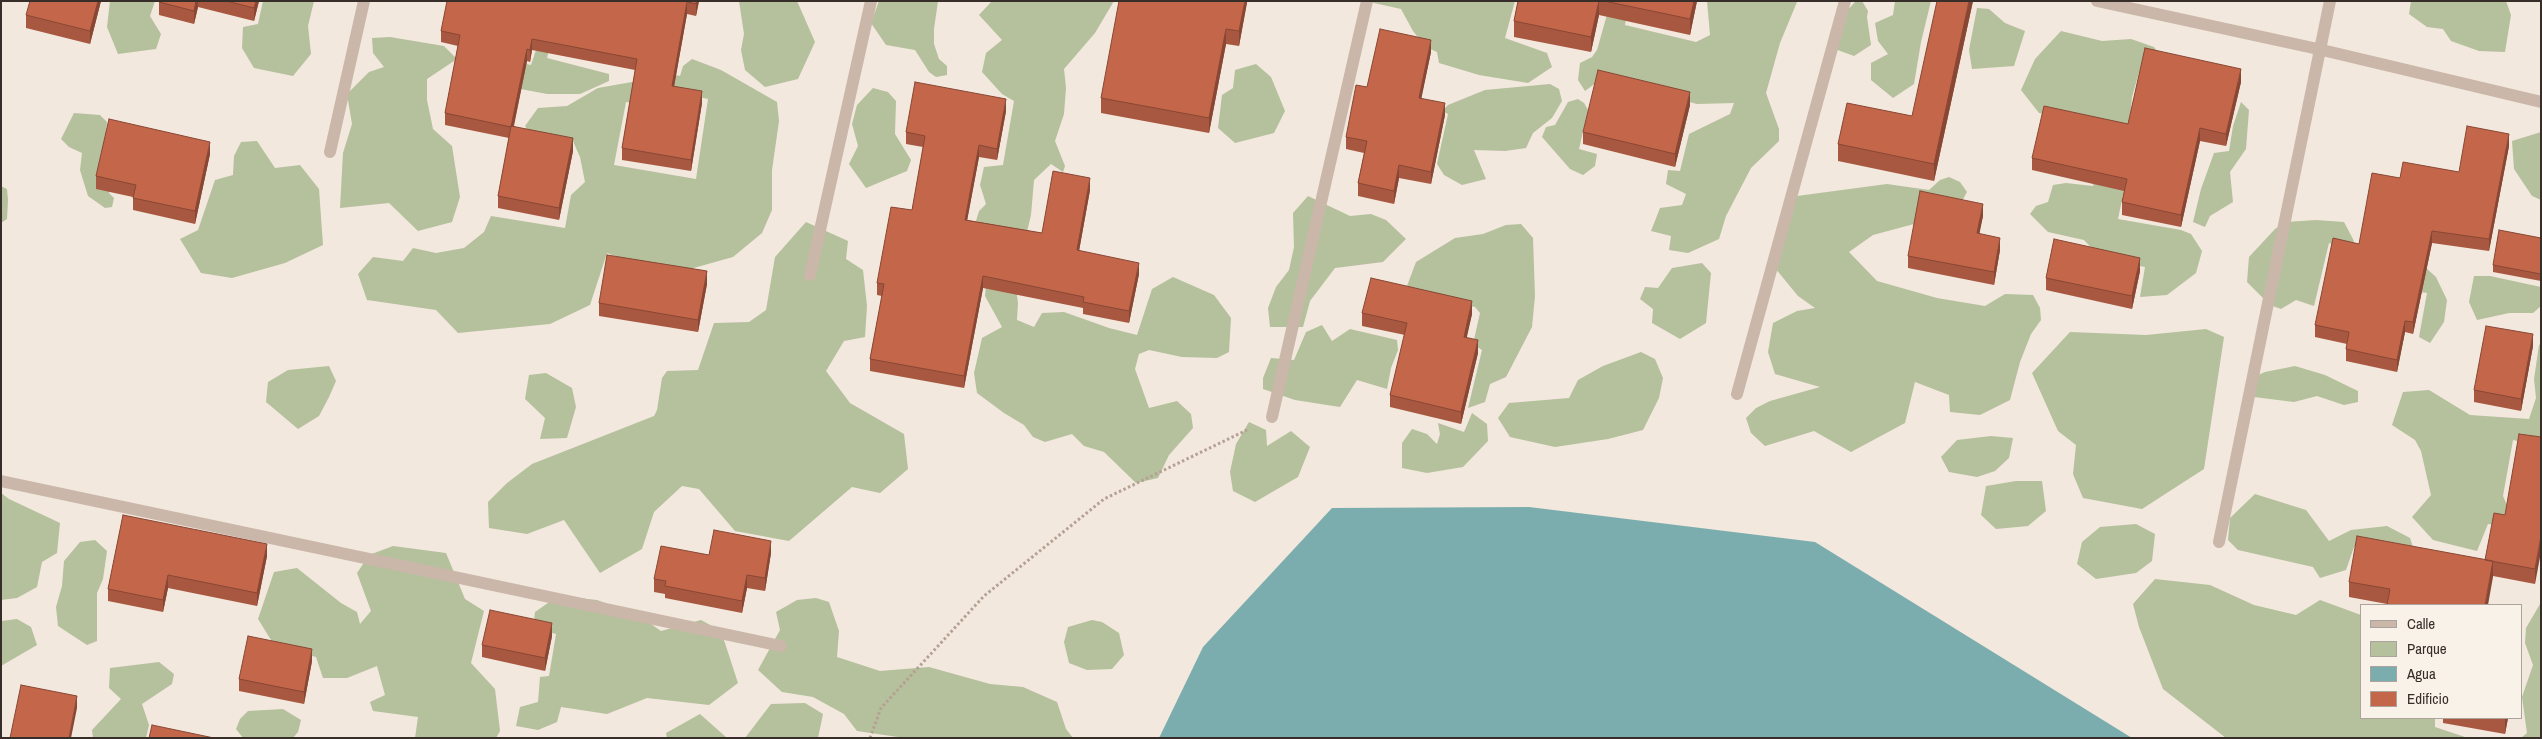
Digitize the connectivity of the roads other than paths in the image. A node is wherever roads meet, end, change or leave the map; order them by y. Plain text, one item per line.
1 (364, 1) edge
2 (871, 1) edge
3 (1367, 1) edge
4 (1845, 1) edge
5 (2097, 1) edge
6 (2330, 1) edge
7 (2318, 49) junction
8 (2541, 102) edge
9 (330, 152) dead end
10 (810, 275) dead end
11 (1737, 394) dead end
12 (1272, 417) road end
13 (1, 481) edge
14 (2219, 542) dead end
15 (781, 646) dead end

1 - 9 street
2 - 10 street
3 - 12 street
4 - 11 street
5 - 7 street
6 - 7 street
7 - 8 street
7 - 14 street
13 - 15 street

